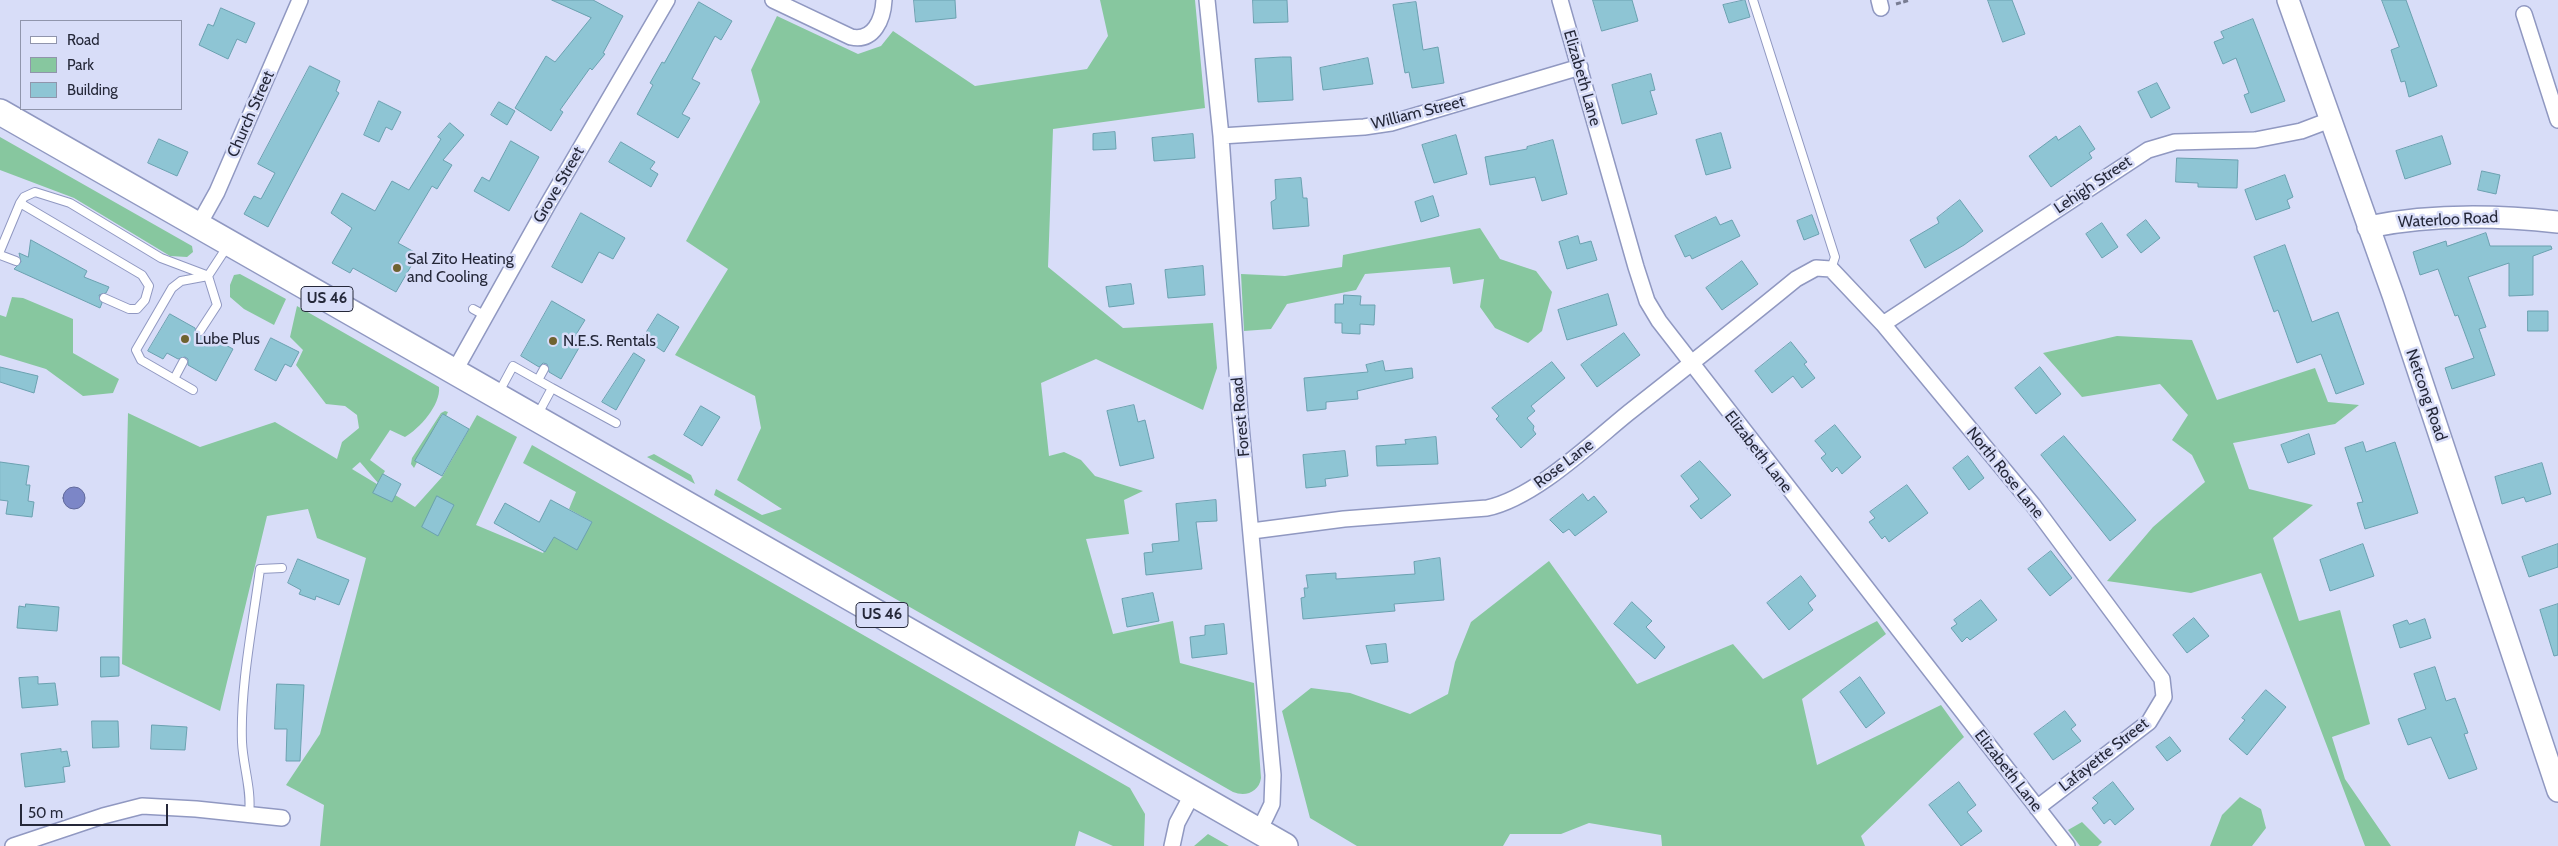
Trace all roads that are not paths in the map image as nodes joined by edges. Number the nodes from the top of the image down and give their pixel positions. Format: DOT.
graph roads {
  1 [pos="300,0"];
  2 [pos="667,0"];
  3 [pos="773,0"];
  4 [pos="884,0"];
  5 [pos="1207,0"];
  6 [pos="1560,0"];
  7 [pos="1753,0"];
  8 [pos="2288,0"];
  9 [pos="2524,14"];
  10 [pos="1580,67"];
  11 [pos="0,112"];
  12 [pos="2330,120"];
  13 [pos="2558,120"];
  14 [pos="1221,136"];
  15 [pos="20,203"];
  16 [pos="2558,222"];
  17 [pos="198,226"];
  18 [pos="2368,227"];
  19 [pos="229,244"];
  20 [pos="0,253"];
  21 [pos="16,261"];
  22 [pos="1826,268"];
  23 [pos="208,276"];
  24 [pos="104,298"];
  25 [pos="1883,324"];
  26 [pos="200,331"];
  27 [pos="183,362"];
  28 [pos="1690,364"];
  29 [pos="544,369"];
  30 [pos="454,372"];
  31 [pos="174,379"];
  32 [pos="538,380"];
  33 [pos="552,388"];
  34 [pos="193,390"];
  35 [pos="496,396"];
  36 [pos="536,418"];
  37 [pos="616,424"];
  38 [pos="1252,530"];
  39 [pos="282,568"];
  40 [pos="2164,697"];
  41 [pos="2558,791"];
  42 [pos="1193,793"];
  43 [pos="2037,808"];
  44 [pos="248,814"];
  45 [pos="282,818"];
  46 [pos="1259,831"];
  47 [pos="12,846"];
  48 [pos="1172,846"];
  49 [pos="1285,846"];
  50 [pos="2067,846"];
  1 -- 17 [label="street, Church Street"];
  2 -- 30 [label="street, Grove Street"];
  3 -- 4 [label="street"];
  5 -- 14 [label="street, Forest Road"];
  6 -- 10 [label="street, Elizabeth Lane"];
  7 -- 22 [label="lane"];
  8 -- 12 [label="street, Netcong Road"];
  9 -- 13 [label="street"];
  10 -- 14 [label="street, William Street"];
  10 -- 28 [label="street, Elizabeth Lane"];
  11 -- 17 [label="main road, US 46"];
  12 -- 18 [label="street, Netcong Road"];
  12 -- 25 [label="street, Lehigh Street"];
  14 -- 38 [label="street, Forest Road"];
  15 -- 20 [label="lane"];
  15 -- 23 [label="lane"];
  15 -- 24 [label="lane"];
  16 -- 18 [label="street, Waterloo Road"];
  17 -- 19 [label="main road, US 46"];
  18 -- 41 [label="street, Netcong Road"];
  19 -- 23 [label="lane"];
  19 -- 30 [label="main road, US 46"];
  20 -- 21 [label="lane"];
  22 -- 25 [label="street, North Rose Lane"];
  22 -- 28 [label="street, Rose Lane"];
  23 -- 26 [label="lane"];
  23 -- 31 [label="lane"];
  25 -- 40 [label="street, North Rose Lane"];
  27 -- 31 [label="lane"];
  28 -- 38 [label="street, Rose Lane"];
  28 -- 43 [label="street, Elizabeth Lane"];
  29 -- 32 [label="lane"];
  30 -- 35 [label="main road, US 46"];
  31 -- 34 [label="lane"];
  32 -- 33 [label="lane"];
  32 -- 35 [label="lane"];
  33 -- 36 [label="lane"];
  33 -- 37 [label="lane"];
  35 -- 36 [label="main road, US 46"];
  36 -- 42 [label="main road, US 46"];
  38 -- 46 [label="street, Forest Road"];
  39 -- 44 [label="lane"];
  40 -- 43 [label="street, Lafayette Street"];
  42 -- 46 [label="main road, US 46"];
  42 -- 48 [label="street"];
  43 -- 50 [label="street, Elizabeth Lane"];
  44 -- 45 [label="street"];
  44 -- 47 [label="street"];
  46 -- 49 [label="main road, US 46"];
}
